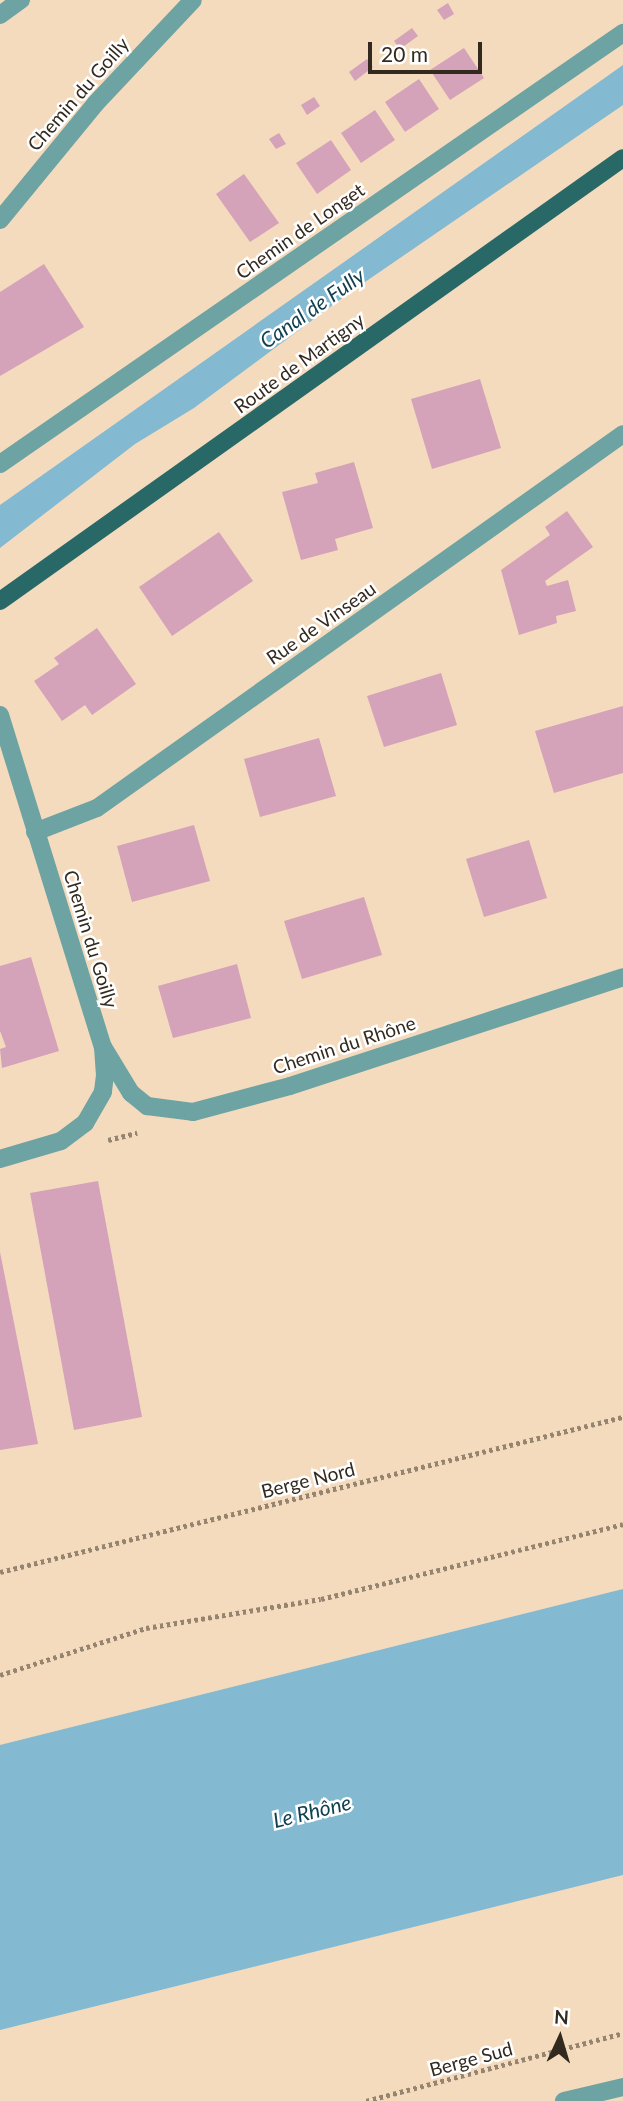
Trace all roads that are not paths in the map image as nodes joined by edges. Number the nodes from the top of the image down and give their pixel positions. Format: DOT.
graph roads {
  1 [pos="21,0"];
  2 [pos="193,0"];
  3 [pos="0,15"];
  4 [pos="623,33"];
  5 [pos="623,158"];
  6 [pos="0,220"];
  7 [pos="623,434"];
  8 [pos="0,464"];
  9 [pos="0,601"];
  10 [pos="0,715"];
  11 [pos="35,832"];
  12 [pos="623,977"];
  13 [pos="103,1047"];
  14 [pos="0,1159"];
  15 [pos="623,2087"];
  16 [pos="564,2101"];
  1 -- 3 [label="street"];
  2 -- 6 [label="street, Chemin du Goilly"];
  4 -- 8 [label="street, Chemin de Longet"];
  5 -- 9 [label="main road, Route de Martigny"];
  7 -- 11 [label="street, Rue de Vinseau"];
  10 -- 11 [label="street, Chemin du Goilly"];
  11 -- 13 [label="street, Chemin du Goilly"];
  12 -- 13 [label="street, Chemin du Rhône"];
  13 -- 14 [label="street, Chemin du Goilly"];
  15 -- 16 [label="street"];
}
